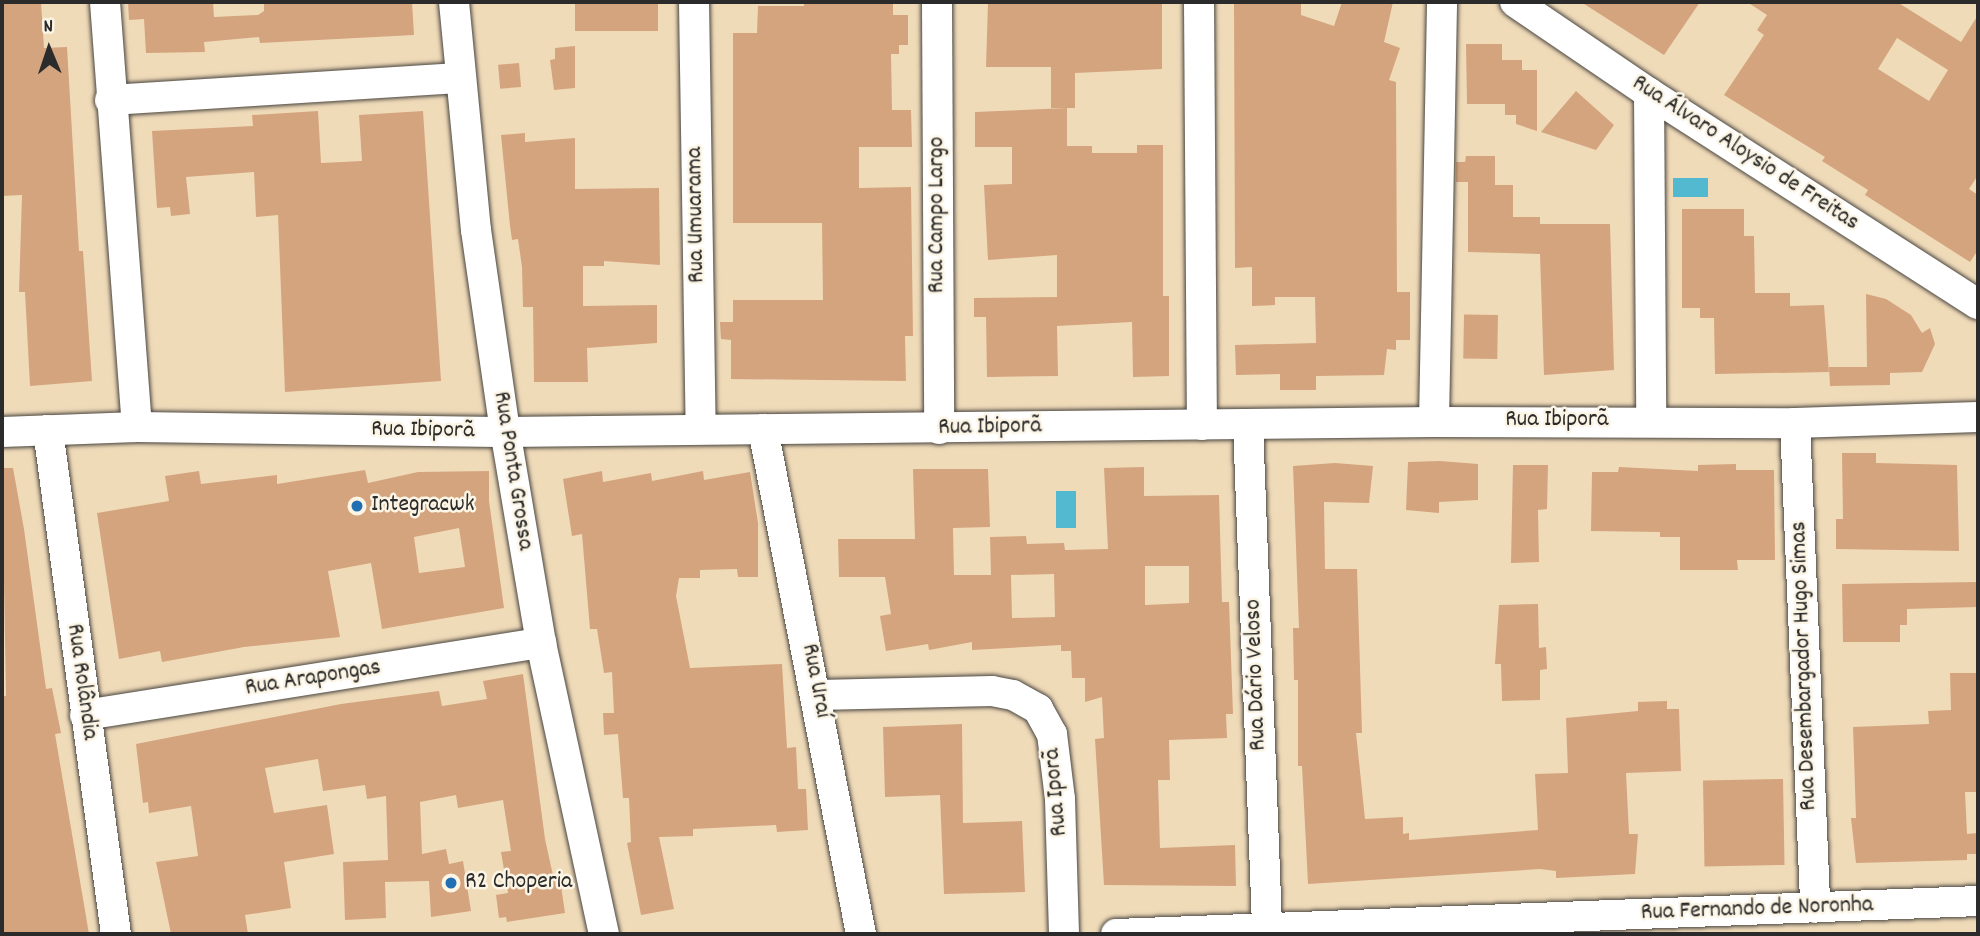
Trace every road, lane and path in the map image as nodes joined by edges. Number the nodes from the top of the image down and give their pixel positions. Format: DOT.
graph roads {
  1 [pos="105,2"];
  2 [pos="454,2"];
  3 [pos="694,2"];
  4 [pos="937,2"];
  5 [pos="1199,2"];
  6 [pos="1442,2"];
  7 [pos="1515,2"];
  8 [pos="459,78"];
  9 [pos="1649,93"];
  10 [pos="110,100"];
  11 [pos="1978,304"];
  12 [pos="1978,417"];
  13 [pos="1651,420"];
  14 [pos="1434,422"];
  15 [pos="1248,424"];
  16 [pos="1796,424"];
  17 [pos="1202,425"];
  18 [pos="137,427"];
  19 [pos="701,429"];
  20 [pos="763,429"];
  21 [pos="939,429"];
  22 [pos="48,430"];
  23 [pos="2,432"];
  24 [pos="505,432"];
  25 [pos="541,643"];
  26 [pos="818,695"];
  27 [pos="85,715"];
  28 [pos="1978,901"];
  29 [pos="1815,908"];
  30 [pos="1267,926"];
  31 [pos="116,934"];
  32 [pos="604,934"];
  33 [pos="861,934"];
  34 [pos="1064,934"];
  35 [pos="1126,934"];
  1 -- 10 [label="street"];
  2 -- 8 [label="street, Rua Ponta Grossa"];
  3 -- 19 [label="street, Rua Umuarama"];
  4 -- 21 [label="street, Rua Campo Largo"];
  5 -- 17 [label="street"];
  6 -- 14 [label="street"];
  7 -- 9 [label="street, Rua Álvaro Aloysio de Freitas"];
  8 -- 10 [label="street"];
  8 -- 24 [label="street, Rua Ponta Grossa"];
  9 -- 11 [label="street, Rua Álvaro Aloysio de Freitas"];
  9 -- 13 [label="street"];
  10 -- 18 [label="street"];
  12 -- 16 [label="street, Rua Ibiporã"];
  13 -- 14 [label="street, Rua Ibiporã"];
  13 -- 16 [label="street, Rua Ibiporã"];
  14 -- 15 [label="street, Rua Ibiporã"];
  15 -- 17 [label="street, Rua Ibiporã"];
  15 -- 30 [label="street, Rua Dário Veloso"];
  16 -- 29 [label="street, Rua Desembargador Hugo Simas"];
  17 -- 21 [label="street, Rua Ibiporã"];
  18 -- 22 [label="street, Rua Ibiporã"];
  18 -- 24 [label="street, Rua Ibiporã"];
  19 -- 20 [label="street, Rua Ibiporã"];
  19 -- 24 [label="street, Rua Ibiporã"];
  20 -- 21 [label="street, Rua Ibiporã"];
  20 -- 26 [label="street, Rua Uraí"];
  22 -- 23 [label="street, Rua Ibiporã"];
  22 -- 27 [label="street, Rua Rolândia"];
  24 -- 25 [label="street, Rua Ponta Grossa"];
  25 -- 27 [label="street, Rua Arapongas"];
  25 -- 32 [label="street, Rua Ponta Grossa"];
  26 -- 33 [label="street, Rua Uraí"];
  26 -- 34 [label="street, Rua Iporã"];
  27 -- 31 [label="street, Rua Rolândia"];
  28 -- 29 [label="street, Rua Fernando de Noronha"];
  29 -- 30 [label="street, Rua Fernando de Noronha"];
  30 -- 35 [label="street, Rua Fernando de Noronha"];
}
